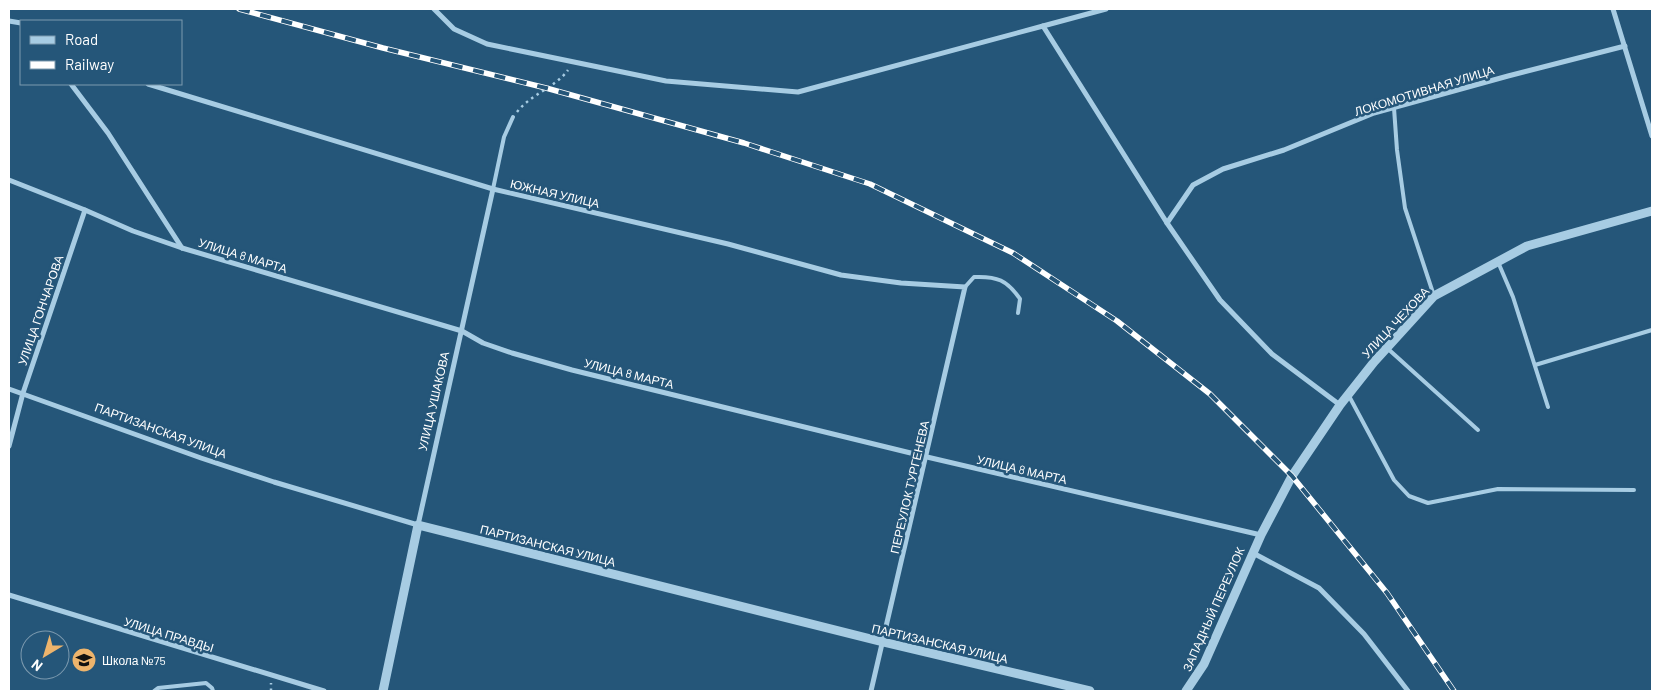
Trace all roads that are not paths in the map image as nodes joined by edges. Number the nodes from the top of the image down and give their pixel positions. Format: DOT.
graph roads {
  1 [pos="434,9"];
  2 [pos="1106,9"];
  3 [pos="1613,9"];
  4 [pos="1043,26"];
  5 [pos="1625,46"];
  6 [pos="71,85"];
  7 [pos="151,85"];
  8 [pos="1394,108"];
  9 [pos="512,117"];
  10 [pos="1652,136"];
  11 [pos="9,180"];
  12 [pos="494,188"];
  13 [pos="85,210"];
  14 [pos="1652,211"];
  15 [pos="1167,223"];
  16 [pos="182,248"];
  17 [pos="1498,262"];
  18 [pos="965,287"];
  19 [pos="1434,296"];
  20 [pos="1018,313"];
  21 [pos="1652,330"];
  22 [pos="462,331"];
  23 [pos="1387,348"];
  24 [pos="1535,366"];
  25 [pos="9,389"];
  26 [pos="23,393"];
  27 [pos="1348,394"];
  28 [pos="1340,405"];
  29 [pos="1548,407"];
  30 [pos="1478,430"];
  31 [pos="9,446"];
  32 [pos="926,457"];
  33 [pos="1634,490"];
  34 [pos="418,525"];
  35 [pos="1260,535"];
  36 [pos="1253,553"];
  37 [pos="9,595"];
  38 [pos="883,642"];
  39 [pos="154,691"];
  40 [pos="213,691"];
  41 [pos="324,691"];
  42 [pos="383,691"];
  43 [pos="871,691"];
  44 [pos="1090,691"];
  45 [pos="1186,691"];
  46 [pos="1408,691"];
  1 -- 4 [label="street"];
  2 -- 4 [label="street"];
  3 -- 5 [label="street"];
  4 -- 15 [label="street"];
  5 -- 8 [label="street, ЛОКОМОТИВНАЯ УЛИЦА"];
  5 -- 10 [label="street"];
  6 -- 16 [label="street"];
  7 -- 12 [label="street, ЮЖНАЯ УЛИЦА"];
  8 -- 15 [label="street, ЛОКОМОТИВНАЯ УЛИЦА"];
  8 -- 19 [label="lane"];
  9 -- 12 [label="lane, УЛИЦА УШАКОВА"];
  11 -- 13 [label="street, УЛИЦА 8 МАРТА"];
  12 -- 18 [label="street, ЮЖНАЯ УЛИЦА"];
  12 -- 22 [label="street, УЛИЦА УШАКОВА"];
  13 -- 16 [label="street, УЛИЦА 8 МАРТА"];
  13 -- 26 [label="street, УЛИЦА ГОНЧАРОВА"];
  14 -- 17 [label="street, УЛИЦА ЧЕХОВА"];
  15 -- 28 [label="street"];
  16 -- 22 [label="street, УЛИЦА 8 МАРТА"];
  17 -- 19 [label="street, УЛИЦА ЧЕХОВА"];
  17 -- 24 [label="lane"];
  18 -- 20 [label="lane"];
  18 -- 32 [label="street, ПЕРЕУЛОК ТУРГЕНЕВА"];
  19 -- 23 [label="street, УЛИЦА ЧЕХОВА"];
  21 -- 24 [label="lane"];
  22 -- 32 [label="street, УЛИЦА 8 МАРТА"];
  22 -- 34 [label="street, УЛИЦА УШАКОВА"];
  23 -- 27 [label="street, УЛИЦА ЧЕХОВА"];
  23 -- 30 [label="lane"];
  24 -- 29 [label="lane"];
  25 -- 26 [label="street, ПАРТИЗАНСКАЯ УЛИЦА"];
  26 -- 31 [label="street, УЛИЦА ГОНЧАРОВА"];
  26 -- 34 [label="street, ПАРТИЗАНСКАЯ УЛИЦА"];
  27 -- 28 [label="street, УЛИЦА ЧЕХОВА"];
  27 -- 33 [label="lane"];
  28 -- 35 [label="street, УЛИЦА ЧЕХОВА"];
  32 -- 35 [label="street, УЛИЦА 8 МАРТА"];
  32 -- 38 [label="street, ПЕРЕУЛОК ТУРГЕНЕВА"];
  34 -- 38 [label="street, ПАРТИЗАНСКАЯ УЛИЦА"];
  34 -- 42 [label="street, УЛИЦА УШАКОВА"];
  35 -- 36 [label="street, ЗАПАДНЫЙ ПЕРЕУЛОК"];
  36 -- 45 [label="street, ЗАПАДНЫЙ ПЕРЕУЛОК"];
  36 -- 46 [label="street"];
  37 -- 41 [label="street, УЛИЦА ПРАВДЫ"];
  38 -- 43 [label="street, ПЕРЕУЛОК ТУРГЕНЕВА"];
  38 -- 44 [label="street, ПАРТИЗАНСКАЯ УЛИЦА"];
  39 -- 40 [label="lane"];
}
